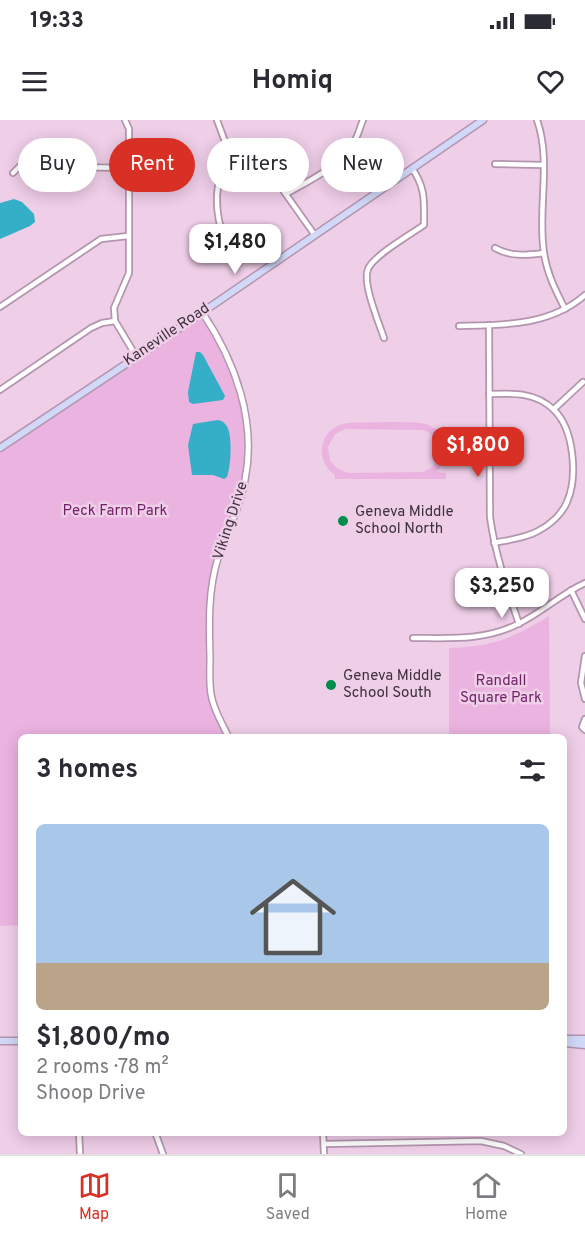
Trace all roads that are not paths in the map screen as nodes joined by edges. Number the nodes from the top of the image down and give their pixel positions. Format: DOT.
graph roads {
  1 [pos="125,120"];
  2 [pos="217,120"];
  3 [pos="363,120"];
  4 [pos="483,120"];
  5 [pos="537,120"];
  6 [pos="129,138"];
  7 [pos="224,138"];
  8 [pos="495,164"];
  9 [pos="543,165"];
  10 [pos="109,168"];
  11 [pos="412,168"];
  12 [pos="13,173"];
  13 [pos="128,192"];
  14 [pos="218,192"];
  15 [pos="286,194"];
  16 [pos="314,234"];
  17 [pos="128,236"];
  18 [pos="223,236"];
  19 [pos="495,248"];
  20 [pos="544,253"];
  21 [pos="585,294"];
  22 [pos="0,307"];
  23 [pos="565,309"];
  24 [pos="202,312"];
  25 [pos="115,321"];
  26 [pos="489,325"];
  27 [pos="459,326"];
  28 [pos="384,338"];
  29 [pos="136,356"];
  30 [pos="583,382"];
  31 [pos="0,390"];
  32 [pos="489,394"];
  33 [pos="554,409"];
  34 [pos="0,448"];
  35 [pos="503,461"];
  36 [pos="489,462"];
  37 [pos="494,543"];
  38 [pos="585,583"];
  39 [pos="571,590"];
  40 [pos="585,619"];
  41 [pos="519,624"];
  42 [pos="413,638"];
  43 [pos="585,656"];
  44 [pos="585,699"];
  45 [pos="585,719"];
  46 [pos="585,730"];
  47 [pos="227,734"];
  48 [pos="585,1039"];
  49 [pos="0,1041"];
  50 [pos="18,1041"];
  51 [pos="567,1041"];
  52 [pos="567,1042"];
  53 [pos="585,1045"];
  54 [pos="79,1136"];
  55 [pos="156,1136"];
  56 [pos="323,1136"];
  57 [pos="324,1144"];
  58 [pos="80,1154"];
  59 [pos="163,1154"];
  60 [pos="324,1154"];
  61 [pos="521,1154"];
  1 -- 6 [label="street"];
  2 -- 7 [label="street"];
  3 -- 15 [label="street"];
  4 -- 11 [label="main road, Kaneville Road"];
  5 -- 9 [label="street"];
  8 -- 9 [label="street"];
  9 -- 20 [label="street"];
  10 -- 12 [label="street"];
  11 -- 16 [label="main road, Kaneville Road"];
  11 -- 28 [label="street"];
  13 -- 17 [label="street"];
  14 -- 18 [label="street"];
  15 -- 16 [label="street"];
  16 -- 24 [label="main road, Kaneville Road"];
  17 -- 22 [label="street"];
  17 -- 25 [label="street"];
  19 -- 20 [label="street"];
  20 -- 23 [label="street"];
  21 -- 23 [label="street"];
  23 -- 26 [label="street"];
  24 -- 29 [label="main road, Kaneville Road"];
  24 -- 47 [label="street, Viking Drive"];
  25 -- 29 [label="street"];
  25 -- 31 [label="street"];
  26 -- 27 [label="street"];
  26 -- 32 [label="street"];
  29 -- 34 [label="main road, Kaneville Road"];
  30 -- 33 [label="street"];
  32 -- 33 [label="street"];
  32 -- 36 [label="street"];
  33 -- 37 [label="street"];
  35 -- 36 [label="street"];
  36 -- 37 [label="street"];
  37 -- 41 [label="street"];
  38 -- 39 [label="street"];
  39 -- 40 [label="street"];
  39 -- 41 [label="street"];
  41 -- 42 [label="street"];
  43 -- 44 [label="street"];
  45 -- 46 [label="street"];
  48 -- 51 [label="main road"];
  49 -- 50 [label="main road"];
  52 -- 53 [label="main road"];
  54 -- 58 [label="street"];
  55 -- 59 [label="street"];
  56 -- 57 [label="street"];
  57 -- 60 [label="street"];
  57 -- 61 [label="street"];
}
